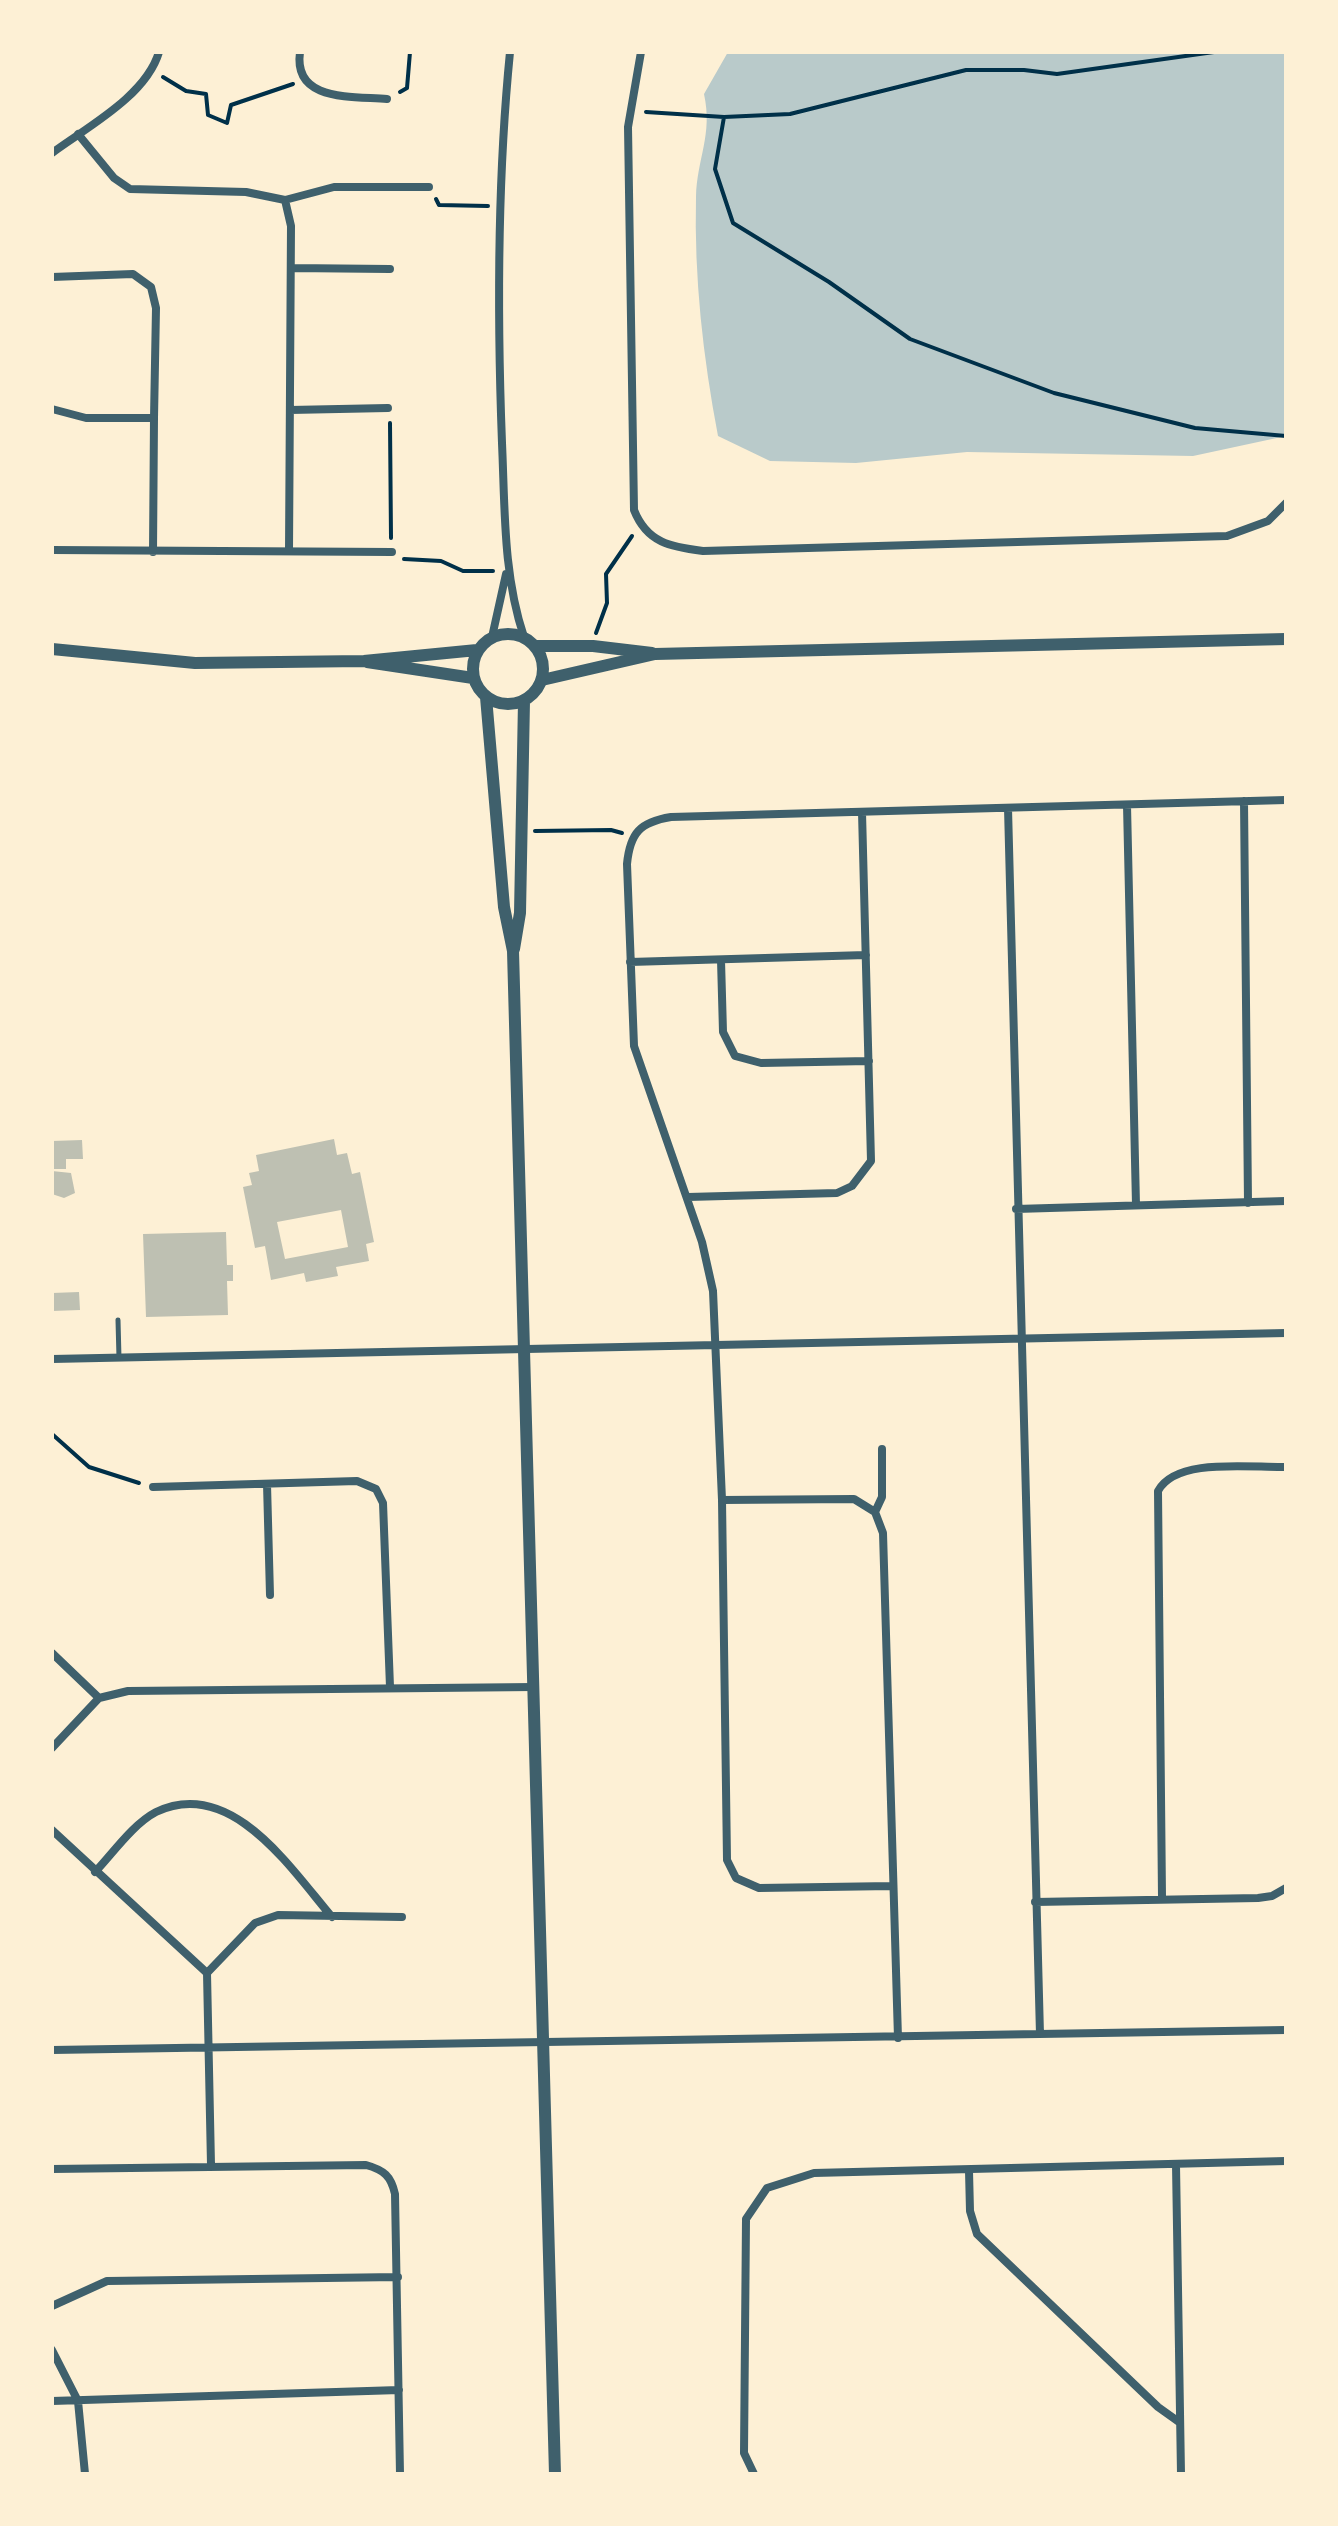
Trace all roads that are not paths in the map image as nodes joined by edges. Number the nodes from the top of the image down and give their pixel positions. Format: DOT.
graph roads {
  1 [pos="159,52"];
  2 [pos="300,52"];
  3 [pos="510,52"];
  4 [pos="641,52"];
  5 [pos="387,99"];
  6 [pos="78,134"];
  7 [pos="52,153"];
  8 [pos="429,187"];
  9 [pos="285,200"];
  10 [pos="291,268"];
  11 [pos="390,269"];
  12 [pos="52,277"];
  13 [pos="388,408"];
  14 [pos="52,409"];
  15 [pos="290,410"];
  16 [pos="154,418"];
  17 [pos="1286,503"];
  18 [pos="52,550"];
  19 [pos="289,551"];
  20 [pos="153,552"];
  21 [pos="392,552"];
  22 [pos="507,569"];
  23 [pos="492,637"];
  24 [pos="524,637"];
  25 [pos="1286,639"];
  26 [pos="535,646"];
  27 [pos="52,649"];
  28 [pos="477,650"];
  29 [pos="655,654"];
  30 [pos="364,661"];
  31 [pos="473,678"];
  32 [pos="542,680"];
  33 [pos="486,697"];
  34 [pos="524,701"];
  35 [pos="1286,800"];
  36 [pos="1244,801"];
  37 [pos="1127,805"];
  38 [pos="1008,808"];
  39 [pos="862,812"];
  40 [pos="513,951"];
  41 [pos="866,955"];
  42 [pos="721,960"];
  43 [pos="630,962"];
  44 [pos="869,1061"];
  45 [pos="688,1197"];
  46 [pos="1286,1201"];
  47 [pos="1248,1203"];
  48 [pos="1136,1205"];
  49 [pos="1016,1209"];
  50 [pos="118,1320"];
  51 [pos="1286,1333"];
  52 [pos="1020,1341"];
  53 [pos="715,1347"];
  54 [pos="524,1351"];
  55 [pos="119,1358"];
  56 [pos="52,1359"];
  57 [pos="882,1449"];
  58 [pos="1286,1467"];
  59 [pos="267,1484"];
  60 [pos="153,1487"];
  61 [pos="722,1500"];
  62 [pos="875,1512"];
  63 [pos="270,1595"];
  64 [pos="52,1653"];
  65 [pos="390,1687"];
  66 [pos="534,1687"];
  67 [pos="99,1698"];
  68 [pos="52,1748"];
  69 [pos="52,1830"];
  70 [pos="95,1872"];
  71 [pos="892,1886"];
  72 [pos="1286,1888"];
  73 [pos="1162,1897"];
  74 [pos="1035,1902"];
  75 [pos="332,1917"];
  76 [pos="402,1917"];
  77 [pos="207,1973"];
  78 [pos="1286,2030"];
  79 [pos="1040,2034"];
  80 [pos="898,2038"];
  81 [pos="546,2044"];
  82 [pos="211,2049"];
  83 [pos="52,2050"];
  84 [pos="1286,2161"];
  85 [pos="211,2165"];
  86 [pos="1176,2165"];
  87 [pos="52,2169"];
  88 [pos="969,2171"];
  89 [pos="398,2277"];
  90 [pos="52,2306"];
  91 [pos="52,2350"];
  92 [pos="399,2390"];
  93 [pos="52,2401"];
  94 [pos="78,2401"];
  95 [pos="1179,2422"];
  96 [pos="85,2474"];
  97 [pos="400,2474"];
  98 [pos="555,2474"];
  99 [pos="754,2474"];
  100 [pos="1181,2474"];
  1 -- 6 [label="street"];
  2 -- 5 [label="street"];
  3 -- 22 [label="street"];
  4 -- 17 [label="street"];
  6 -- 7 [label="street"];
  6 -- 9 [label="street"];
  8 -- 9 [label="street"];
  9 -- 10 [label="street"];
  10 -- 11 [label="street"];
  10 -- 15 [label="street"];
  12 -- 16 [label="street"];
  13 -- 15 [label="street"];
  14 -- 16 [label="street"];
  15 -- 19 [label="street"];
  16 -- 20 [label="street"];
  18 -- 20 [label="street"];
  19 -- 20 [label="street"];
  19 -- 21 [label="street"];
  22 -- 23 [label="street"];
  22 -- 24 [label="street"];
  23 -- 24 [label="street"];
  23 -- 28 [label="street"];
  24 -- 26 [label="street"];
  25 -- 29 [label="street"];
  26 -- 29 [label="street"];
  26 -- 32 [label="street"];
  27 -- 30 [label="street"];
  28 -- 30 [label="street"];
  28 -- 31 [label="street"];
  29 -- 32 [label="street"];
  30 -- 31 [label="street"];
  31 -- 33 [label="street"];
  32 -- 34 [label="street"];
  33 -- 34 [label="street"];
  33 -- 40 [label="street"];
  34 -- 40 [label="street"];
  35 -- 36 [label="street"];
  36 -- 37 [label="street"];
  36 -- 47 [label="street"];
  37 -- 38 [label="street"];
  37 -- 48 [label="street"];
  38 -- 39 [label="street"];
  38 -- 49 [label="street"];
  39 -- 41 [label="street"];
  39 -- 43 [label="street"];
  40 -- 54 [label="street"];
  41 -- 42 [label="street"];
  41 -- 44 [label="street"];
  42 -- 43 [label="street"];
  42 -- 44 [label="street"];
  43 -- 45 [label="street"];
  44 -- 45 [label="street"];
  45 -- 53 [label="street"];
  46 -- 47 [label="street"];
  47 -- 48 [label="street"];
  48 -- 49 [label="street"];
  49 -- 52 [label="street"];
  50 -- 55 [label="lane"];
  51 -- 52 [label="street"];
  52 -- 53 [label="street"];
  52 -- 74 [label="street"];
  53 -- 54 [label="street"];
  53 -- 61 [label="street"];
  54 -- 55 [label="street"];
  54 -- 66 [label="street"];
  55 -- 56 [label="street"];
  57 -- 62 [label="street"];
  58 -- 73 [label="street"];
  59 -- 60 [label="street"];
  59 -- 63 [label="street"];
  59 -- 65 [label="street"];
  61 -- 62 [label="street"];
  61 -- 71 [label="street"];
  62 -- 71 [label="street"];
  64 -- 67 [label="street"];
  65 -- 66 [label="street"];
  65 -- 67 [label="street"];
  66 -- 81 [label="street"];
  67 -- 68 [label="street"];
  69 -- 70 [label="street"];
  70 -- 75 [label="street"];
  70 -- 77 [label="street"];
  71 -- 80 [label="street"];
  72 -- 73 [label="street"];
  73 -- 74 [label="street"];
  74 -- 79 [label="street"];
  75 -- 76 [label="street"];
  75 -- 77 [label="street"];
  77 -- 82 [label="street"];
  78 -- 79 [label="street"];
  79 -- 80 [label="street"];
  80 -- 81 [label="street"];
  81 -- 82 [label="street"];
  81 -- 98 [label="street"];
  82 -- 83 [label="street"];
  82 -- 85 [label="street"];
  84 -- 86 [label="street"];
  85 -- 87 [label="street"];
  85 -- 89 [label="street"];
  86 -- 88 [label="street"];
  86 -- 95 [label="street"];
  88 -- 95 [label="street"];
  88 -- 99 [label="street"];
  89 -- 90 [label="street"];
  89 -- 92 [label="street"];
  91 -- 94 [label="street"];
  92 -- 94 [label="street"];
  92 -- 97 [label="street"];
  93 -- 94 [label="street"];
  94 -- 96 [label="street"];
  95 -- 100 [label="street"];
}
